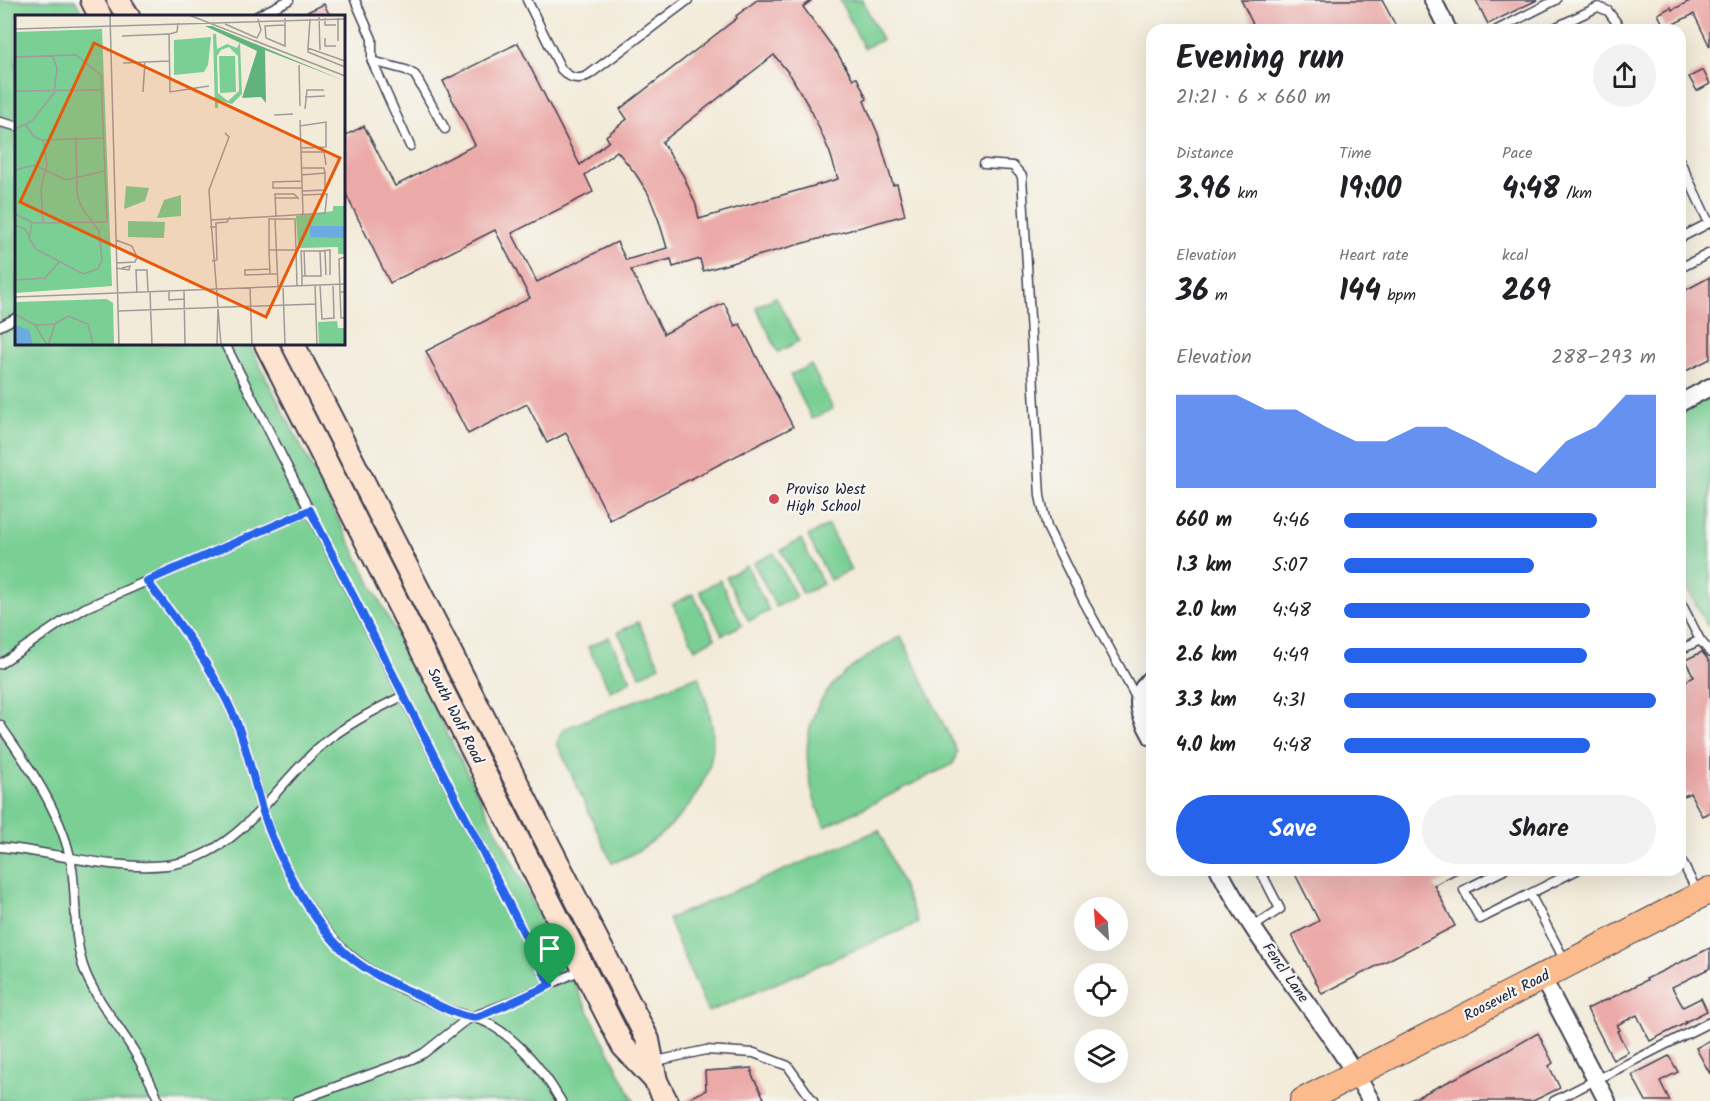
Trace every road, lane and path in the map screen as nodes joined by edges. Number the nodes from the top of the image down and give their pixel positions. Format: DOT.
graph roads {
  1 [pos="92,0"];
  2 [pos="118,0"];
  3 [pos="290,0"];
  4 [pos="355,0"];
  5 [pos="527,0"];
  6 [pos="688,0"];
  7 [pos="1433,0"];
  8 [pos="1556,0"];
  9 [pos="100,15"];
  10 [pos="127,15"];
  11 [pos="259,15"];
  12 [pos="1444,24"];
  13 [pos="1509,24"];
  14 [pos="1563,24"];
  15 [pos="1618,24"];
  16 [pos="372,61"];
  17 [pos="0,122"];
  18 [pos="15,126"];
  19 [pos="445,129"];
  20 [pos="410,146"];
  21 [pos="984,164"];
  22 [pos="1686,174"];
  23 [pos="1686,235"];
  24 [pos="1710,253"];
  25 [pos="1686,265"];
  26 [pos="15,318"];
  27 [pos="0,326"];
  28 [pos="226,345"];
  29 [pos="267,345"];
  30 [pos="294,345"];
  31 [pos="1710,387"];
  32 [pos="1686,400"];
  33 [pos="310,510"];
  34 [pos="147,581"];
  35 [pos="1686,613"];
  36 [pos="1700,640"];
  37 [pos="1686,647"];
  38 [pos="1710,652"];
  39 [pos="0,664"];
  40 [pos="1146,682"];
  41 [pos="403,696"];
  42 [pos="1138,702"];
  43 [pos="0,725"];
  44 [pos="1146,726"];
  45 [pos="262,809"];
  46 [pos="0,847"];
  47 [pos="70,857"];
  48 [pos="1686,866"];
  49 [pos="1222,876"];
  50 [pos="1263,876"];
  51 [pos="1492,876"];
  52 [pos="1565,876"];
  53 [pos="1705,893"];
  54 [pos="1530,894"];
  55 [pos="1253,927"];
  56 [pos="1567,964"];
  57 [pos="584,969"];
  58 [pos="1542,977"];
  59 [pos="550,985"];
  60 [pos="472,1017"];
  61 [pos="1710,1022"];
  62 [pos="654,1071"];
  63 [pos="1356,1073"];
  64 [pos="1596,1080"];
  65 [pos="159,1101"];
  66 [pos="297,1101"];
  67 [pos="561,1101"];
  68 [pos="666,1101"];
  69 [pos="813,1101"];
  70 [pos="1303,1101"];
  71 [pos="1371,1101"];
  72 [pos="1554,1101"];
  73 [pos="1606,1101"];
  1 -- 9 [label="main road"];
  2 -- 10 [label="main road"];
  3 -- 11 [label="lane"];
  4 -- 16 [label="lane"];
  5 -- 6 [label="lane"];
  7 -- 12 [label="street"];
  8 -- 13 [label="lane"];
  14 -- 15 [label="lane"];
  16 -- 19 [label="lane"];
  16 -- 20 [label="lane"];
  17 -- 18 [label="lane"];
  21 -- 42 [label="lane"];
  22 -- 23 [label="lane"];
  24 -- 25 [label="lane"];
  26 -- 27 [label="lane"];
  28 -- 33 [label="lane"];
  29 -- 57 [label="main road, South Wolf Road"];
  30 -- 62 [label="main road, South Wolf Road"];
  31 -- 32 [label="street"];
  33 -- 34 [label="lane"];
  33 -- 41 [label="lane"];
  34 -- 39 [label="lane"];
  34 -- 45 [label="lane"];
  35 -- 36 [label="lane"];
  36 -- 37 [label="lane"];
  36 -- 38 [label="lane"];
  40 -- 42 [label="street"];
  41 -- 45 [label="lane"];
  41 -- 59 [label="lane"];
  42 -- 44 [label="street"];
  43 -- 47 [label="lane"];
  45 -- 47 [label="lane"];
  45 -- 60 [label="lane"];
  46 -- 47 [label="lane"];
  47 -- 65 [label="lane"];
  48 -- 53 [label="lane"];
  49 -- 55 [label="street, Fencl Lane"];
  50 -- 55 [label="lane"];
  51 -- 54 [label="lane"];
  52 -- 54 [label="lane"];
  53 -- 56 [label="main road, Roosevelt Road"];
  54 -- 56 [label="lane"];
  55 -- 63 [label="street, Fencl Lane"];
  56 -- 58 [label="main road, Roosevelt Road"];
  57 -- 59 [label="lane"];
  57 -- 62 [label="main road, South Wolf Road"];
  58 -- 63 [label="main road, Roosevelt Road"];
  58 -- 64 [label="street"];
  59 -- 60 [label="lane"];
  60 -- 66 [label="lane"];
  60 -- 67 [label="lane"];
  61 -- 64 [label="lane"];
  62 -- 68 [label="main road, South Wolf Road"];
  62 -- 69 [label="lane"];
  63 -- 70 [label="main road, Roosevelt Road"];
  63 -- 71 [label="street, Fencl Lane"];
  64 -- 72 [label="lane"];
  64 -- 73 [label="street"];
}
